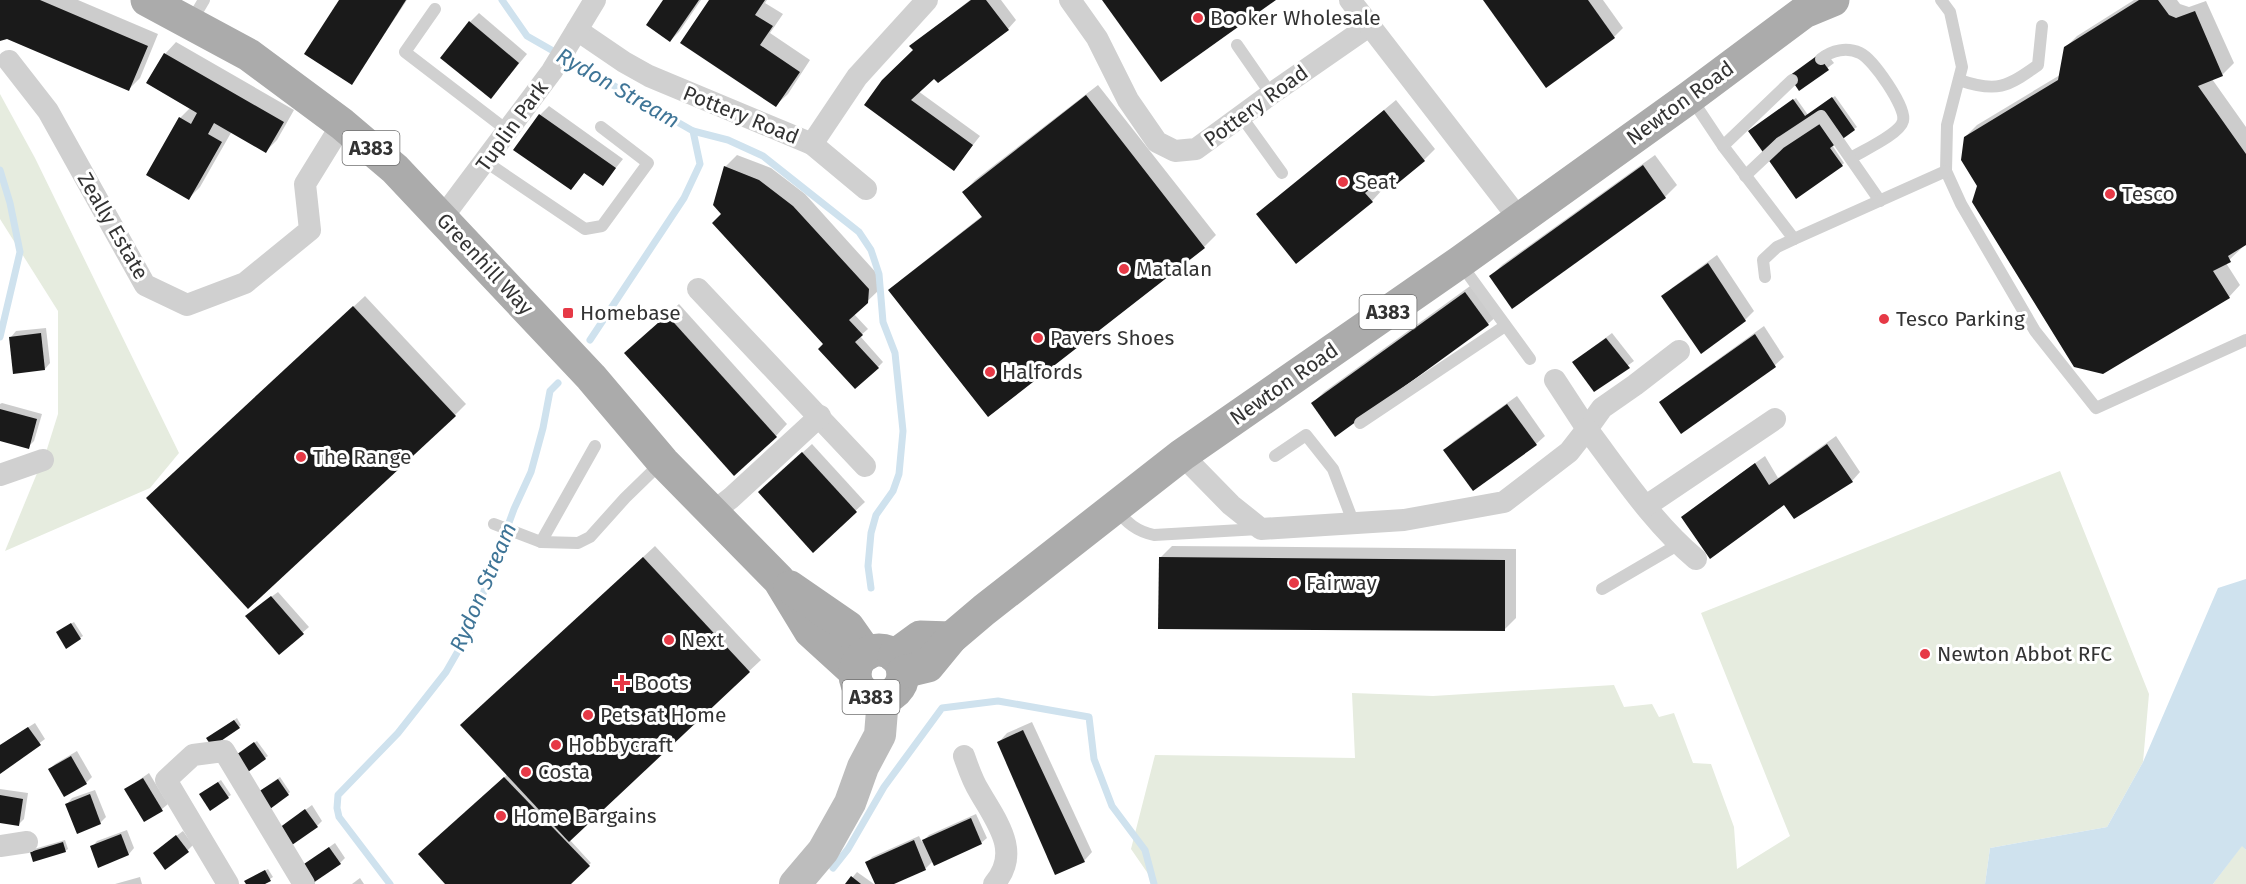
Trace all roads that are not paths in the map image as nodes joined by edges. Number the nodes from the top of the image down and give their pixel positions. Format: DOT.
graph roads {
  1 [pos="147,0"];
  2 [pos="595,0"];
  3 [pos="927,0"];
  4 [pos="1070,0"];
  5 [pos="1350,0"];
  6 [pos="1833,0"];
  7 [pos="1941,0"];
  8 [pos="435,9"];
  9 [pos="197,11"];
  10 [pos="2042,26"];
  11 [pos="1369,27"];
  12 [pos="577,30"];
  13 [pos="1237,45"];
  14 [pos="1821,59"];
  15 [pos="9,61"];
  16 [pos="1792,80"];
  17 [pos="1959,80"];
  18 [pos="1271,94"];
  19 [pos="1690,97"];
  20 [pos="1241,116"];
  21 [pos="342,124"];
  22 [pos="601,127"];
  23 [pos="508,131"];
  24 [pos="812,144"];
  25 [pos="1723,146"];
  26 [pos="1851,158"];
  27 [pos="486,162"];
  28 [pos="1946,171"];
  29 [pos="1282,173"];
  30 [pos="1745,176"];
  31 [pos="866,189"];
  32 [pos="1880,201"];
  33 [pos="442,218"];
  34 [pos="1520,219"];
  35 [pos="1794,239"];
  36 [pos="1460,262"];
  37 [pos="1765,277"];
  38 [pos="698,289"];
  39 [pos="1505,326"];
  40 [pos="2246,340"];
  41 [pos="1679,351"];
  42 [pos="1530,359"];
  43 [pos="1555,380"];
  44 [pos="820,416"];
  45 [pos="1775,419"];
  46 [pos="1360,423"];
  47 [pos="1587,429"];
  48 [pos="595,446"];
  49 [pos="1182,455"];
  50 [pos="1275,456"];
  51 [pos="43,460"];
  52 [pos="663,462"];
  53 [pos="865,466"];
  54 [pos="0,475"];
  55 [pos="1646,506"];
  56 [pos="1115,508"];
  57 [pos="714,511"];
  58 [pos="494,524"];
  59 [pos="1354,524"];
  60 [pos="1261,529"];
  61 [pos="541,542"];
  62 [pos="1678,544"];
  63 [pos="1696,559"];
  64 [pos="1602,589"];
  65 [pos="877,674"];
  66 [pos="964,756"];
  67 [pos="27,842"];
  68 [pos="0,846"];
  69 [pos="228,884"];
  70 [pos="304,884"];
  71 [pos="795,884"];
  72 [pos="994,884"];
  1 -- 9 [label="main road, Greenhill Way / A383"];
  2 -- 12 [label="street, Tuplin Park"];
  3 -- 24 [label="street, Pottery Road"];
  4 -- 20 [label="street, Pottery Road"];
  5 -- 11 [label="street"];
  6 -- 19 [label="main road, Newton Road / A383"];
  7 -- 17 [label="lane"];
  8 -- 23 [label="lane"];
  9 -- 21 [label="main road, Greenhill Way / A383"];
  10 -- 17 [label="lane"];
  11 -- 18 [label="street, Pottery Road"];
  11 -- 34 [label="street"];
  12 -- 23 [label="street, Tuplin Park"];
  12 -- 24 [label="street, Pottery Road"];
  13 -- 18 [label="lane"];
  14 -- 26 [label="lane"];
  15 -- 21 [label="street, Zeally Estate"];
  16 -- 25 [label="lane"];
  17 -- 28 [label="lane"];
  18 -- 20 [label="street, Pottery Road"];
  19 -- 25 [label="lane"];
  19 -- 34 [label="main road, Newton Road / A383"];
  20 -- 29 [label="lane"];
  21 -- 33 [label="main road, Greenhill Way / A383"];
  22 -- 27 [label="lane"];
  23 -- 27 [label="street, Tuplin Park"];
  24 -- 31 [label="street, Pottery Road"];
  25 -- 30 [label="lane"];
  26 -- 30 [label="lane"];
  26 -- 32 [label="lane"];
  27 -- 33 [label="street, Tuplin Park"];
  28 -- 32 [label="lane"];
  28 -- 40 [label="lane"];
  30 -- 35 [label="lane"];
  32 -- 35 [label="lane"];
  33 -- 52 [label="main road, Greenhill Way / A383"];
  34 -- 36 [label="main road, Newton Road / A383"];
  35 -- 37 [label="lane"];
  36 -- 39 [label="lane"];
  36 -- 49 [label="main road, Newton Road / A383"];
  38 -- 44 [label="street"];
  39 -- 42 [label="lane"];
  39 -- 46 [label="lane"];
  41 -- 47 [label="street"];
  43 -- 47 [label="street"];
  44 -- 53 [label="street"];
  44 -- 57 [label="street"];
  45 -- 55 [label="street"];
  47 -- 55 [label="street"];
  47 -- 59 [label="street"];
  48 -- 61 [label="lane"];
  49 -- 56 [label="main road, Newton Road / A383"];
  49 -- 60 [label="street"];
  50 -- 59 [label="lane"];
  51 -- 54 [label="street"];
  52 -- 57 [label="main road, Greenhill Way / A383"];
  52 -- 61 [label="lane"];
  55 -- 62 [label="street"];
  56 -- 60 [label="lane"];
  56 -- 65 [label="main road, Newton Road / A383"];
  57 -- 65 [label="main road, Greenhill Way / A383"];
  58 -- 61 [label="lane"];
  59 -- 60 [label="street"];
  62 -- 63 [label="street"];
  62 -- 64 [label="lane"];
  65 -- 71 [label="main road"];
  66 -- 72 [label="street"];
  67 -- 68 [label="street"];
  69 -- 70 [label="street"];
}
